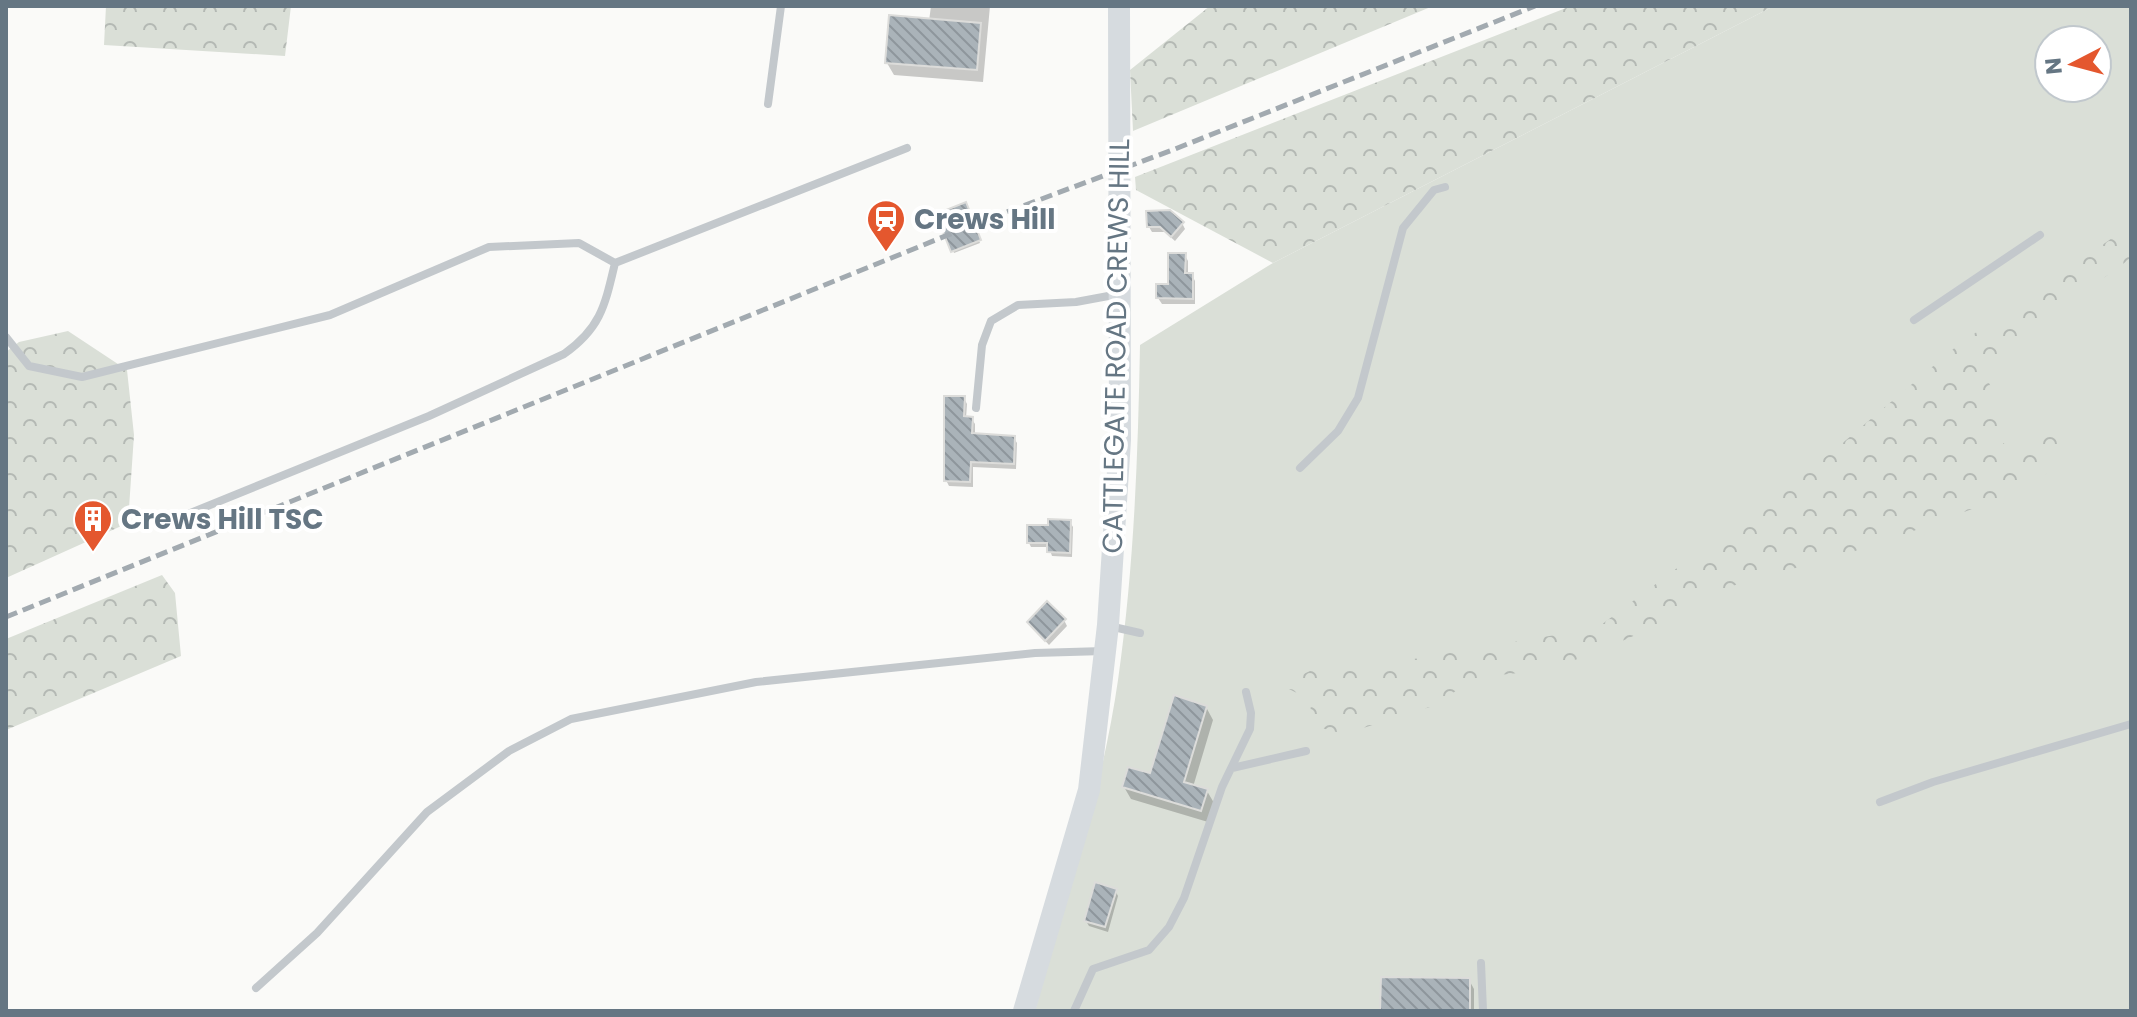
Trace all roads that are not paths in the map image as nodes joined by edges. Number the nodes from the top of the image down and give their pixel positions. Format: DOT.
graph roads {
  1 [pos="781,6"];
  2 [pos="1119,6"];
  3 [pos="768,104"];
  4 [pos="907,148"];
  5 [pos="1445,187"];
  6 [pos="2040,235"];
  7 [pos="615,263"];
  8 [pos="1120,294"];
  9 [pos="1914,320"];
  10 [pos="6,337"];
  11 [pos="976,408"];
  12 [pos="1300,468"];
  13 [pos="183,516"];
  14 [pos="1108,625"];
  15 [pos="1140,633"];
  16 [pos="1105,651"];
  17 [pos="1246,692"];
  18 [pos="2131,724"];
  19 [pos="1306,751"];
  20 [pos="1232,768"];
  21 [pos="1880,802"];
  22 [pos="1481,963"];
  23 [pos="256,988"];
  24 [pos="1024,1011"];
  25 [pos="1074,1011"];
  26 [pos="1483,1011"];
  1 -- 3 [label="lane"];
  2 -- 8 [label="street, CATTLEGATE ROAD CREWS HILL"];
  4 -- 7 [label="lane"];
  5 -- 12 [label="lane"];
  6 -- 9 [label="lane"];
  7 -- 10 [label="lane"];
  7 -- 13 [label="lane"];
  8 -- 11 [label="lane"];
  8 -- 14 [label="street, CATTLEGATE ROAD CREWS HILL"];
  14 -- 15 [label="lane"];
  14 -- 16 [label="street, CATTLEGATE ROAD CREWS HILL"];
  16 -- 23 [label="lane"];
  16 -- 24 [label="street, CATTLEGATE ROAD CREWS HILL"];
  17 -- 20 [label="lane"];
  18 -- 21 [label="lane"];
  19 -- 20 [label="lane"];
  20 -- 25 [label="lane"];
  22 -- 26 [label="lane"];
}
